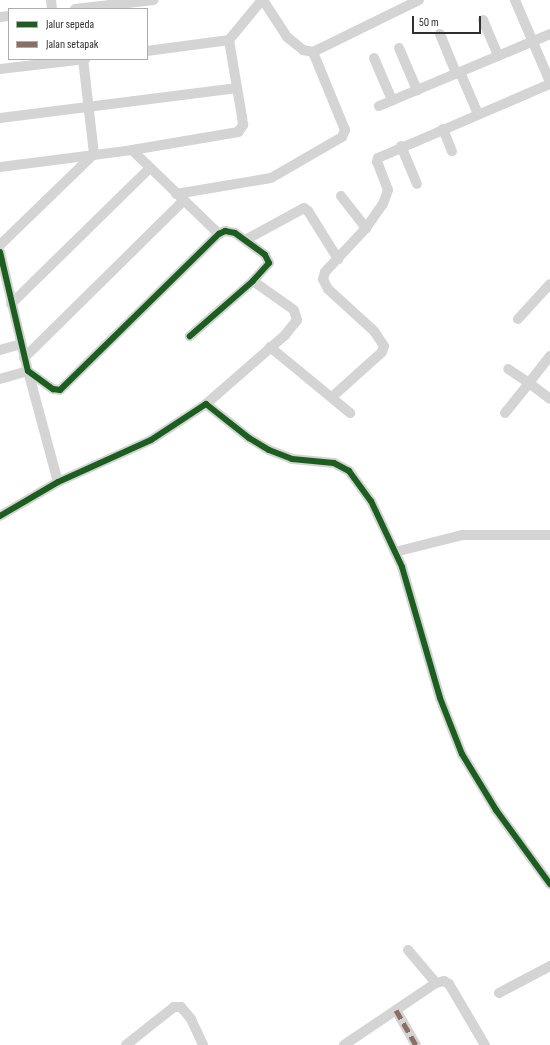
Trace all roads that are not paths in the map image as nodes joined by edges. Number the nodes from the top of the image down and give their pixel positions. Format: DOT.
graph roads {
  1 [pos="153,0"];
  2 [pos="262,0"];
  3 [pos="417,0"];
  4 [pos="515,0"];
  5 [pos="118,2"];
  6 [pos="83,8"];
  7 [pos="483,20"];
  8 [pos="440,34"];
  9 [pos="550,34"];
  10 [pos="229,40"];
  11 [pos="533,41"];
  12 [pos="399,48"];
  13 [pos="148,51"];
  14 [pos="313,52"];
  15 [pos="498,56"];
  16 [pos="374,58"];
  17 [pos="76,60"];
  18 [pos="84,60"];
  19 [pos="0,69"];
  20 [pos="458,73"];
  21 [pos="550,83"];
  22 [pos="237,88"];
  23 [pos="417,90"];
  24 [pos="392,100"];
  25 [pos="88,106"];
  26 [pos="379,106"];
  27 [pos="478,114"];
  28 [pos="0,118"];
  29 [pos="443,129"];
  30 [pos="401,146"];
  31 [pos="132,150"];
  32 [pos="452,152"];
  33 [pos="94,154"];
  34 [pos="0,167"];
  35 [pos="150,168"];
  36 [pos="417,184"];
  37 [pos="341,196"];
  38 [pos="180,198"];
  39 [pos="366,228"];
  40 [pos="219,234"];
  41 [pos="247,239"];
  42 [pos="0,245"];
  43 [pos="0,252"];
  44 [pos="338,259"];
  45 [pos="2,271"];
  46 [pos="253,281"];
  47 [pos="550,284"];
  48 [pos="4,295"];
  49 [pos="11,304"];
  50 [pos="518,319"];
  51 [pos="190,336"];
  52 [pos="21,344"];
  53 [pos="270,347"];
  54 [pos="0,350"];
  55 [pos="550,356"];
  56 [pos="24,358"];
  57 [pos="508,369"];
  58 [pos="28,371"];
  59 [pos="0,379"];
  60 [pos="529,383"];
  61 [pos="332,397"];
  62 [pos="550,399"];
  63 [pos="206,404"];
  64 [pos="350,413"];
  65 [pos="505,413"];
  66 [pos="58,482"];
  67 [pos="0,516"];
  68 [pos="550,535"];
  69 [pos="395,552"];
  70 [pos="550,884"];
  71 [pos="408,950"];
  72 [pos="550,966"];
  73 [pos="436,983"];
  74 [pos="499,994"];
  75 [pos="396,1010"];
  76 [pos="126,1045"];
  77 [pos="203,1045"];
  78 [pos="344,1045"];
  79 [pos="416,1045"];
  80 [pos="485,1045"];
  1 -- 5 [label="street"];
  2 -- 10 [label="street"];
  2 -- 14 [label="street"];
  3 -- 14 [label="street"];
  4 -- 11 [label="street"];
  5 -- 6 [label="street"];
  7 -- 15 [label="street"];
  8 -- 20 [label="street"];
  9 -- 11 [label="street"];
  10 -- 13 [label="street"];
  10 -- 22 [label="street"];
  11 -- 15 [label="street"];
  11 -- 21 [label="street"];
  12 -- 23 [label="street"];
  14 -- 38 [label="street"];
  15 -- 20 [label="street"];
  16 -- 24 [label="street"];
  17 -- 19 [label="street"];
  18 -- 25 [label="street"];
  20 -- 23 [label="street"];
  20 -- 27 [label="street"];
  21 -- 27 [label="street"];
  22 -- 25 [label="street"];
  22 -- 31 [label="street"];
  23 -- 24 [label="street"];
  24 -- 26 [label="street"];
  25 -- 28 [label="street"];
  25 -- 33 [label="street"];
  27 -- 29 [label="street"];
  29 -- 30 [label="street"];
  29 -- 32 [label="street"];
  30 -- 36 [label="street"];
  30 -- 39 [label="street"];
  31 -- 33 [label="street"];
  31 -- 35 [label="street"];
  33 -- 34 [label="street"];
  33 -- 42 [label="street"];
  35 -- 38 [label="street"];
  35 -- 49 [label="street"];
  37 -- 39 [label="street"];
  38 -- 40 [label="street"];
  38 -- 56 [label="street"];
  39 -- 44 [label="street"];
  40 -- 41 [label="street"];
  40 -- 58 [label="street"];
  41 -- 44 [label="street"];
  41 -- 46 [label="street"];
  43 -- 45 [label="street"];
  44 -- 61 [label="street"];
  45 -- 48 [label="street"];
  46 -- 51 [label="street"];
  46 -- 53 [label="street"];
  47 -- 50 [label="street"];
  48 -- 49 [label="street"];
  49 -- 52 [label="street"];
  52 -- 54 [label="street"];
  52 -- 56 [label="street"];
  53 -- 61 [label="street"];
  53 -- 63 [label="street"];
  55 -- 60 [label="street"];
  56 -- 58 [label="street"];
  57 -- 60 [label="street"];
  58 -- 59 [label="street"];
  58 -- 66 [label="street"];
  60 -- 62 [label="street"];
  60 -- 65 [label="street"];
  61 -- 64 [label="street"];
  63 -- 66 [label="street"];
  63 -- 69 [label="street"];
  66 -- 67 [label="street"];
  68 -- 69 [label="street"];
  69 -- 70 [label="street"];
  71 -- 73 [label="street"];
  72 -- 74 [label="street"];
  73 -- 75 [label="street"];
  73 -- 80 [label="street"];
  75 -- 78 [label="street"];
  75 -- 79 [label="street"];
  76 -- 77 [label="street"];
}
